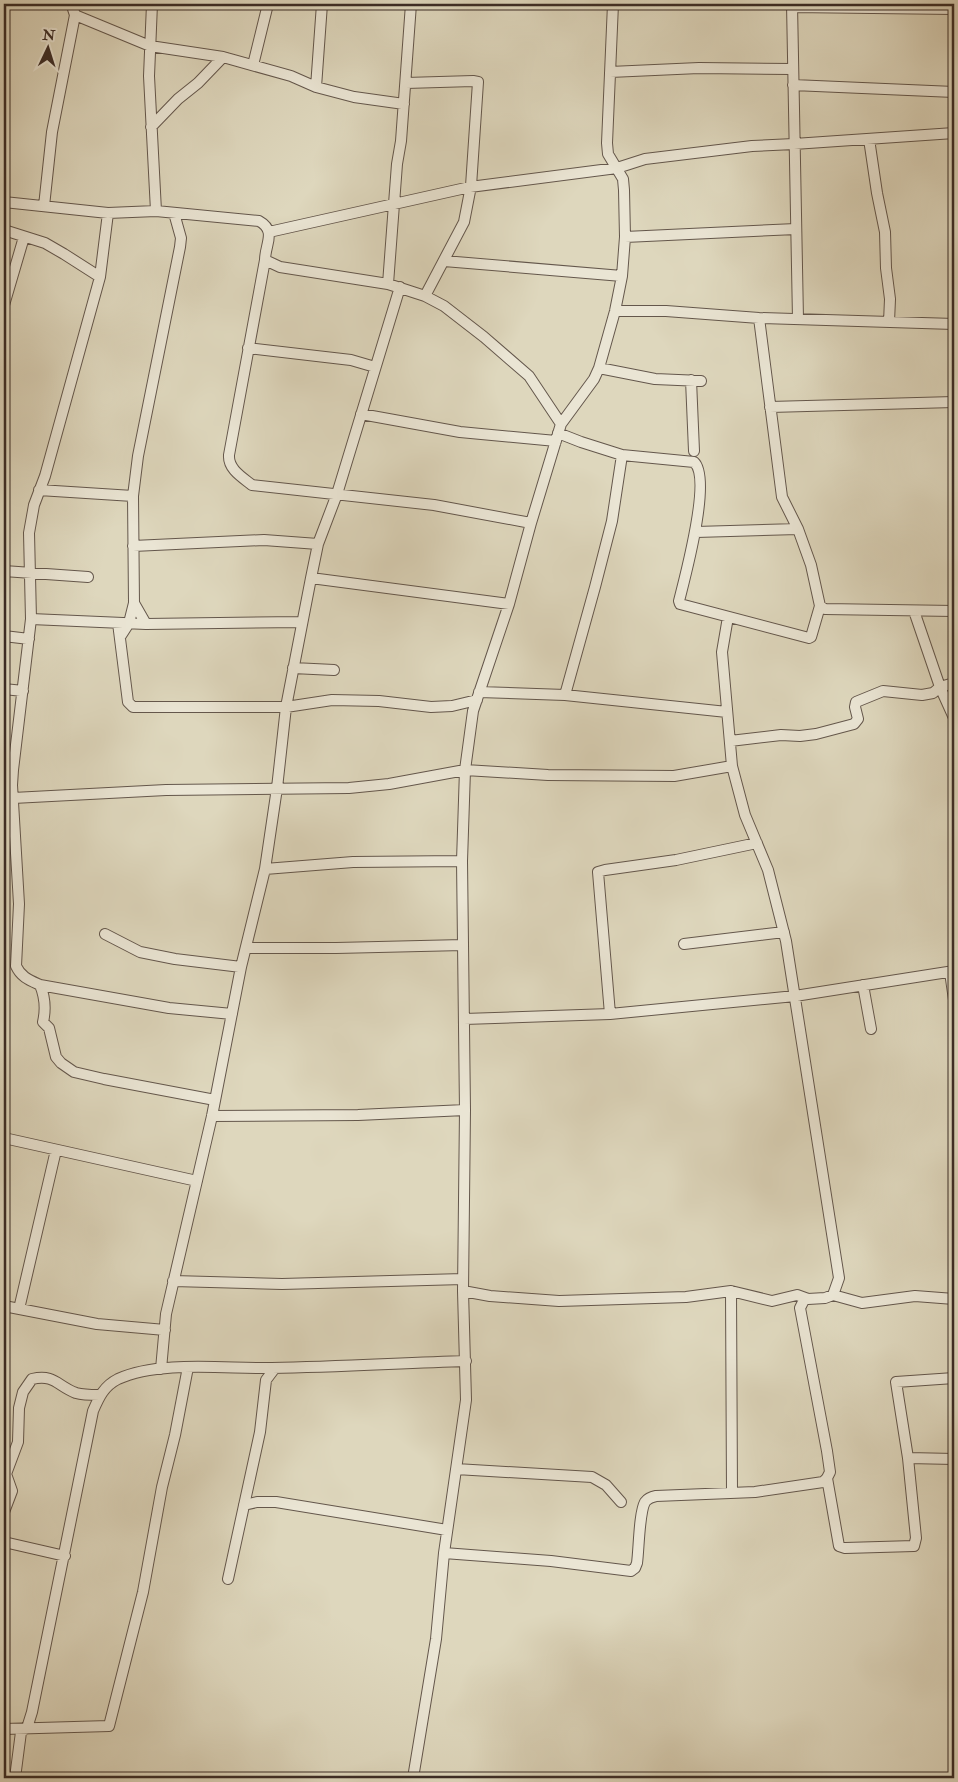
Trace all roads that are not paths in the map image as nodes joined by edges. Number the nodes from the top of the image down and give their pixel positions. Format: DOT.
graph roads {
  1 [pos="74,4"];
  2 [pos="152,4"];
  3 [pos="268,4"];
  4 [pos="322,4"];
  5 [pos="411,4"];
  6 [pos="613,4"];
  7 [pos="792,6"];
  8 [pos="954,9"];
  9 [pos="75,15"];
  10 [pos="150,46"];
  11 [pos="223,57"];
  12 [pos="253,65"];
  13 [pos="792,69"];
  14 [pos="610,72"];
  15 [pos="406,83"];
  16 [pos="793,85"];
  17 [pos="316,88"];
  18 [pos="954,92"];
  19 [pos="404,104"];
  20 [pos="151,128"];
  21 [pos="954,133"];
  22 [pos="869,139"];
  23 [pos="794,144"];
  24 [pos="617,168"];
  25 [pos="470,188"];
  26 [pos="4,202"];
  27 [pos="44,206"];
  28 [pos="393,206"];
  29 [pos="156,211"];
  30 [pos="108,213"];
  31 [pos="174,213"];
  32 [pos="796,229"];
  33 [pos="4,230"];
  34 [pos="270,232"];
  35 [pos="625,236"];
  36 [pos="24,237"];
  37 [pos="265,260"];
  38 [pos="444,261"];
  39 [pos="622,276"];
  40 [pos="100,277"];
  41 [pos="388,284"];
  42 [pos="400,287"];
  43 [pos="425,296"];
  44 [pos="4,306"];
  45 [pos="615,311"];
  46 [pos="759,318"];
  47 [pos="798,319"];
  48 [pos="889,322"];
  49 [pos="954,324"];
  50 [pos="248,348"];
  51 [pos="375,367"];
  52 [pos="599,368"];
  53 [pos="954,402"];
  54 [pos="770,407"];
  55 [pos="361,414"];
  56 [pos="558,433"];
  57 [pos="694,451"];
  58 [pos="622,455"];
  59 [pos="39,490"];
  60 [pos="337,494"];
  61 [pos="133,496"];
  62 [pos="531,523"];
  63 [pos="798,529"];
  64 [pos="696,532"];
  65 [pos="318,544"];
  66 [pos="133,546"];
  67 [pos="4,571"];
  68 [pos="29,573"];
  69 [pos="88,577"];
  70 [pos="311,578"];
  71 [pos="134,603"];
  72 [pos="509,604"];
  73 [pos="820,606"];
  74 [pos="914,611"];
  75 [pos="954,611"];
  76 [pos="728,617"];
  77 [pos="30,619"];
  78 [pos="301,622"];
  79 [pos="124,623"];
  80 [pos="146,624"];
  81 [pos="4,636"];
  82 [pos="29,639"];
  83 [pos="293,668"];
  84 [pos="334,670"];
  85 [pos="954,683"];
  86 [pos="940,688"];
  87 [pos="4,689"];
  88 [pos="23,691"];
  89 [pos="565,695"];
  90 [pos="478,696"];
  91 [pos="286,707"];
  92 [pos="727,712"];
  93 [pos="954,718"];
  94 [pos="730,741"];
  95 [pos="732,766"];
  96 [pos="8,770"];
  97 [pos="464,770"];
  98 [pos="277,788"];
  99 [pos="13,798"];
  100 [pos="757,843"];
  101 [pos="462,861"];
  102 [pos="265,868"];
  103 [pos="784,932"];
  104 [pos="105,934"];
  105 [pos="684,944"];
  106 [pos="462,945"];
  107 [pos="246,948"];
  108 [pos="241,967"];
  109 [pos="952,972"];
  110 [pos="40,985"];
  111 [pos="863,986"];
  112 [pos="795,996"];
  113 [pos="954,1000"];
  114 [pos="232,1014"];
  115 [pos="610,1014"];
  116 [pos="464,1019"];
  117 [pos="871,1029"];
  118 [pos="215,1100"];
  119 [pos="466,1110"];
  120 [pos="212,1116"];
  121 [pos="4,1138"];
  122 [pos="56,1150"];
  123 [pos="197,1180"];
  124 [pos="463,1279"];
  125 [pos="173,1282"];
  126 [pos="463,1291"];
  127 [pos="731,1291"];
  128 [pos="833,1295"];
  129 [pos="954,1298"];
  130 [pos="808,1299"];
  131 [pos="4,1306"];
  132 [pos="19,1309"];
  133 [pos="165,1330"];
  134 [pos="466,1361"];
  135 [pos="188,1367"];
  136 [pos="262,1368"];
  137 [pos="275,1368"];
  138 [pos="160,1369"];
  139 [pos="954,1378"];
  140 [pos="266,1380"];
  141 [pos="99,1395"];
  142 [pos="908,1458"];
  143 [pos="954,1459"];
  144 [pos="456,1469"];
  145 [pos="827,1478"];
  146 [pos="732,1493"];
  147 [pos="621,1502"];
  148 [pos="244,1505"];
  149 [pos="4,1510"];
  150 [pos="447,1530"];
  151 [pos="4,1542"];
  152 [pos="444,1553"];
  153 [pos="65,1556"];
  154 [pos="228,1579"];
  155 [pos="27,1728"];
  156 [pos="4,1729"];
  157 [pos="15,1778"];
  158 [pos="413,1778"];
  1 -- 9 [label="street"];
  2 -- 10 [label="street"];
  3 -- 12 [label="street"];
  4 -- 17 [label="street"];
  5 -- 15 [label="street"];
  6 -- 14 [label="street"];
  7 -- 8 [label="street"];
  7 -- 13 [label="street"];
  9 -- 10 [label="street"];
  9 -- 27 [label="street"];
  10 -- 11 [label="street"];
  10 -- 20 [label="street"];
  11 -- 12 [label="street"];
  11 -- 20 [label="street"];
  12 -- 17 [label="street"];
  13 -- 14 [label="street"];
  13 -- 16 [label="street"];
  14 -- 24 [label="street"];
  15 -- 19 [label="street"];
  15 -- 25 [label="street"];
  16 -- 18 [label="street"];
  16 -- 23 [label="street"];
  17 -- 19 [label="street"];
  19 -- 28 [label="street"];
  20 -- 29 [label="street"];
  21 -- 22 [label="street"];
  22 -- 23 [label="street"];
  22 -- 48 [label="street"];
  23 -- 24 [label="street"];
  23 -- 32 [label="street"];
  24 -- 25 [label="street"];
  24 -- 35 [label="street"];
  25 -- 28 [label="street"];
  25 -- 38 [label="street"];
  26 -- 27 [label="street"];
  27 -- 30 [label="street"];
  28 -- 34 [label="street"];
  28 -- 41 [label="street"];
  29 -- 30 [label="street"];
  29 -- 31 [label="street"];
  30 -- 40 [label="street"];
  31 -- 34 [label="street"];
  31 -- 61 [label="street"];
  32 -- 35 [label="street"];
  32 -- 47 [label="street"];
  33 -- 36 [label="street"];
  34 -- 37 [label="street"];
  35 -- 39 [label="street"];
  36 -- 40 [label="street"];
  36 -- 44 [label="street"];
  37 -- 41 [label="street"];
  37 -- 50 [label="street"];
  38 -- 39 [label="street"];
  38 -- 43 [label="street"];
  39 -- 45 [label="street"];
  40 -- 59 [label="street"];
  41 -- 42 [label="street"];
  42 -- 43 [label="street"];
  42 -- 51 [label="street"];
  43 -- 56 [label="street"];
  45 -- 46 [label="street"];
  45 -- 52 [label="street"];
  46 -- 47 [label="street"];
  46 -- 54 [label="street"];
  47 -- 48 [label="street"];
  48 -- 49 [label="street"];
  50 -- 51 [label="street"];
  50 -- 60 [label="street"];
  51 -- 55 [label="street"];
  52 -- 56 [label="street"];
  52 -- 57 [label="street"];
  53 -- 54 [label="street"];
  54 -- 63 [label="street"];
  55 -- 56 [label="street"];
  55 -- 60 [label="street"];
  56 -- 58 [label="street"];
  56 -- 62 [label="street"];
  58 -- 64 [label="street"];
  58 -- 89 [label="street"];
  59 -- 61 [label="street"];
  59 -- 68 [label="street"];
  60 -- 62 [label="street"];
  60 -- 65 [label="street"];
  61 -- 66 [label="street"];
  62 -- 72 [label="street"];
  63 -- 64 [label="street"];
  63 -- 73 [label="street"];
  64 -- 76 [label="street"];
  65 -- 66 [label="street"];
  65 -- 70 [label="street"];
  66 -- 71 [label="street"];
  67 -- 68 [label="street"];
  68 -- 69 [label="street"];
  68 -- 77 [label="street"];
  70 -- 72 [label="street"];
  70 -- 78 [label="street"];
  71 -- 79 [label="street"];
  71 -- 80 [label="street"];
  72 -- 90 [label="street"];
  73 -- 74 [label="street"];
  73 -- 76 [label="street"];
  74 -- 75 [label="street"];
  74 -- 86 [label="street"];
  76 -- 92 [label="street"];
  77 -- 79 [label="street"];
  77 -- 82 [label="street"];
  78 -- 80 [label="street"];
  78 -- 83 [label="street"];
  79 -- 80 [label="street"];
  79 -- 91 [label="street"];
  81 -- 82 [label="street"];
  82 -- 88 [label="street"];
  83 -- 84 [label="street"];
  83 -- 91 [label="street"];
  85 -- 86 [label="street"];
  86 -- 93 [label="street"];
  86 -- 94 [label="street"];
  87 -- 88 [label="street"];
  88 -- 96 [label="street"];
  89 -- 90 [label="street"];
  89 -- 92 [label="street"];
  90 -- 91 [label="street"];
  90 -- 97 [label="street"];
  91 -- 98 [label="street"];
  92 -- 94 [label="street"];
  94 -- 95 [label="street"];
  95 -- 97 [label="street"];
  95 -- 100 [label="street"];
  96 -- 99 [label="street"];
  97 -- 98 [label="street"];
  97 -- 101 [label="street"];
  98 -- 99 [label="street"];
  98 -- 102 [label="street"];
  99 -- 110 [label="street"];
  100 -- 103 [label="street"];
  100 -- 115 [label="street"];
  101 -- 102 [label="street"];
  101 -- 106 [label="street"];
  102 -- 107 [label="street"];
  103 -- 105 [label="street"];
  103 -- 112 [label="street"];
  104 -- 108 [label="street"];
  106 -- 107 [label="street"];
  106 -- 116 [label="street"];
  107 -- 108 [label="street"];
  108 -- 114 [label="street"];
  109 -- 111 [label="street"];
  109 -- 113 [label="street"];
  110 -- 114 [label="street"];
  110 -- 118 [label="street"];
  111 -- 112 [label="street"];
  111 -- 117 [label="street"];
  112 -- 115 [label="street"];
  112 -- 128 [label="street"];
  114 -- 118 [label="street"];
  115 -- 116 [label="street"];
  116 -- 119 [label="street"];
  118 -- 120 [label="street"];
  119 -- 120 [label="street"];
  119 -- 124 [label="street"];
  120 -- 123 [label="street"];
  121 -- 122 [label="street"];
  122 -- 123 [label="street"];
  122 -- 132 [label="street"];
  123 -- 125 [label="street"];
  124 -- 125 [label="street"];
  124 -- 126 [label="street"];
  125 -- 133 [label="street"];
  126 -- 127 [label="street"];
  126 -- 134 [label="street"];
  127 -- 130 [label="street"];
  127 -- 146 [label="street"];
  128 -- 129 [label="street"];
  128 -- 130 [label="street"];
  130 -- 145 [label="street"];
  131 -- 132 [label="street"];
  132 -- 133 [label="street"];
  133 -- 138 [label="street"];
  134 -- 137 [label="street"];
  134 -- 144 [label="street"];
  135 -- 136 [label="street"];
  135 -- 138 [label="street"];
  135 -- 155 [label="street"];
  136 -- 137 [label="street"];
  136 -- 140 [label="street"];
  137 -- 140 [label="street"];
  138 -- 141 [label="street"];
  139 -- 142 [label="street"];
  140 -- 148 [label="street"];
  141 -- 149 [label="street"];
  141 -- 153 [label="street"];
  142 -- 143 [label="street"];
  142 -- 145 [label="street"];
  144 -- 147 [label="street"];
  144 -- 150 [label="street"];
  145 -- 146 [label="street"];
  146 -- 152 [label="street"];
  148 -- 150 [label="street"];
  148 -- 154 [label="street"];
  150 -- 152 [label="street"];
  151 -- 153 [label="street"];
  152 -- 158 [label="street"];
  153 -- 155 [label="street"];
  155 -- 156 [label="street"];
  155 -- 157 [label="street"];
}
